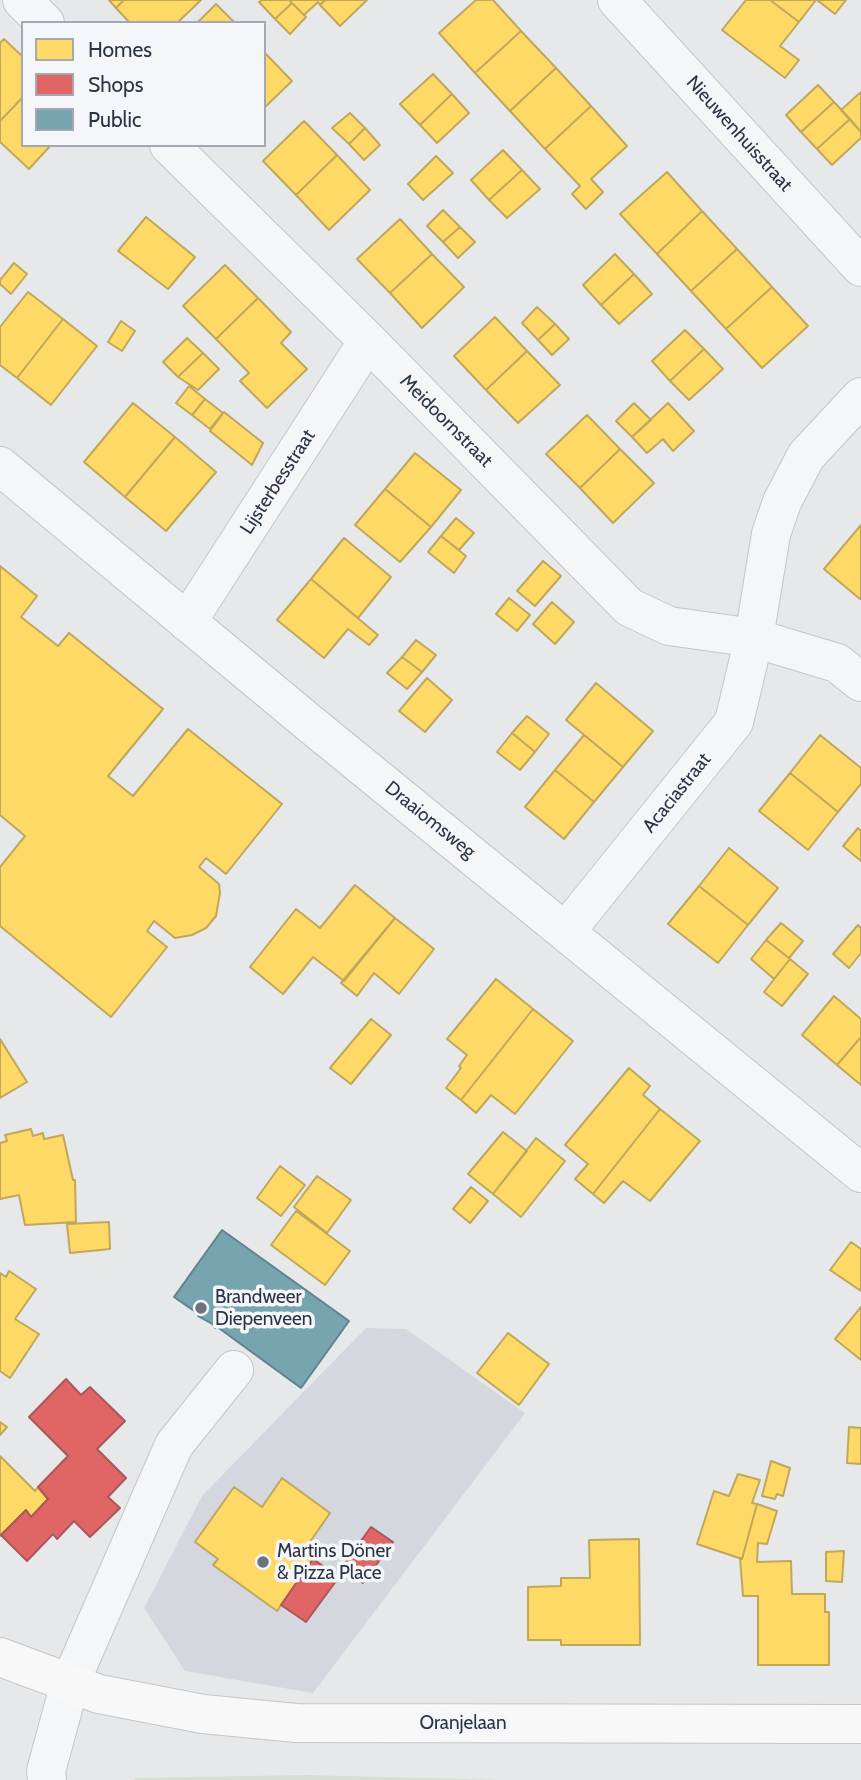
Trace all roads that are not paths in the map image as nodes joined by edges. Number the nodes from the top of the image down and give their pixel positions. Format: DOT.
graph roads {
  1 [pos="22,0"];
  2 [pos="617,0"];
  3 [pos="43,21"];
  4 [pos="171,147"];
  5 [pos="861,267"];
  6 [pos="368,341"];
  7 [pos="861,397"];
  8 [pos="0,466"];
  9 [pos="187,622"];
  10 [pos="754,638"];
  11 [pos="861,682"];
  12 [pos="566,931"];
  13 [pos="861,1173"];
  14 [pos="233,1370"];
  15 [pos="0,1657"];
  16 [pos="70,1683"];
  17 [pos="861,1724"];
  18 [pos="47,1780"];
  1 -- 3 [label="street"];
  2 -- 5 [label="street, Nieuwenhuisstraat"];
  4 -- 6 [label="street, Meidoornstraat"];
  6 -- 9 [label="street, Lijsterbesstraat"];
  6 -- 10 [label="street, Meidoornstraat"];
  7 -- 10 [label="street, Acaciastraat"];
  8 -- 9 [label="street, Draaiomsweg"];
  9 -- 12 [label="street, Draaiomsweg"];
  10 -- 11 [label="street, Meidoornstraat"];
  10 -- 12 [label="street, Acaciastraat"];
  12 -- 13 [label="street, Draaiomsweg"];
  14 -- 16 [label="street"];
  15 -- 16 [label="street, Oranjelaan"];
  16 -- 17 [label="street, Oranjelaan"];
  16 -- 18 [label="street"];
}
